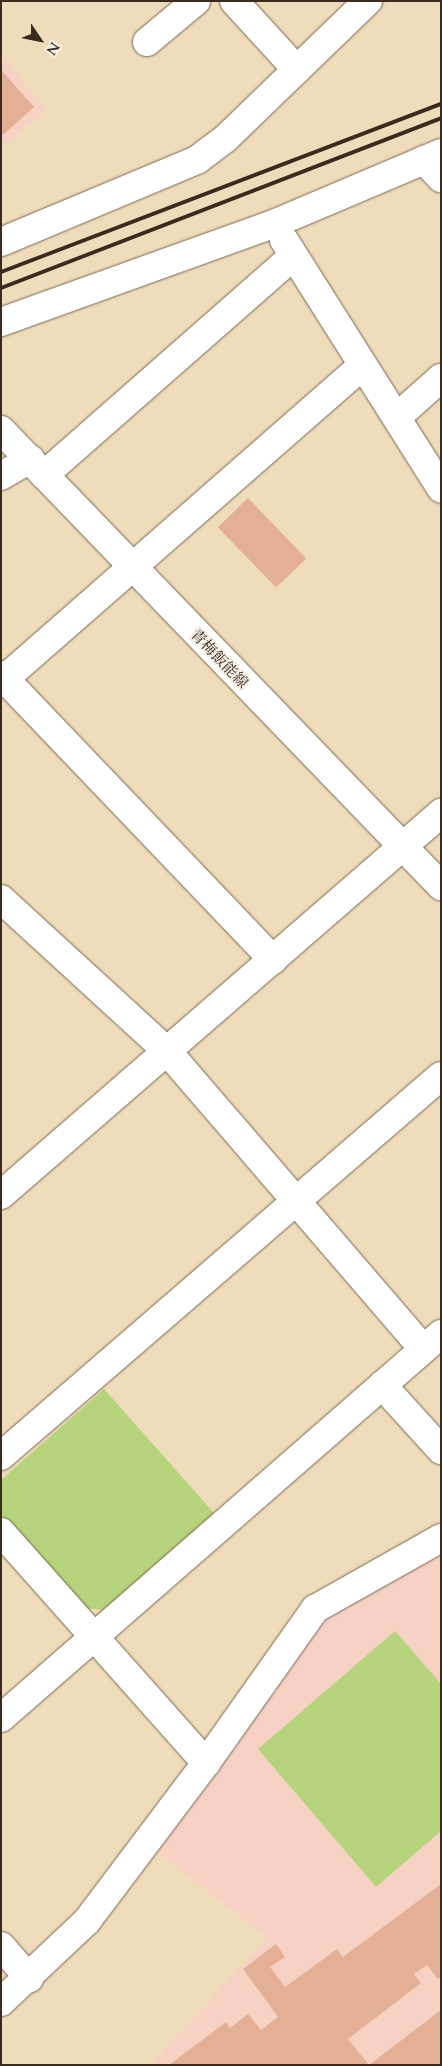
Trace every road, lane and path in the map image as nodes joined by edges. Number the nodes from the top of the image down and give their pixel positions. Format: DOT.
graph roads {
  1 [pos="196,1"];
  2 [pos="234,1"];
  3 [pos="368,1"];
  4 [pos="147,42"];
  5 [pos="297,70"];
  6 [pos="435,164"];
  7 [pos="276,223"];
  8 [pos="1,242"];
  9 [pos="292,257"];
  10 [pos="1,322"];
  11 [pos="362,366"];
  12 [pos="441,378"];
  13 [pos="397,417"];
  14 [pos="1,430"];
  15 [pos="37,467"];
  16 [pos="1,476"];
  17 [pos="441,488"];
  18 [pos="133,570"];
  19 [pos="3,679"];
  20 [pos="441,814"];
  21 [pos="401,848"];
  22 [pos="441,886"];
  23 [pos="1,899"];
  24 [pos="273,960"];
  25 [pos="167,1051"];
  26 [pos="441,1076"];
  27 [pos="1,1195"];
  28 [pos="297,1200"];
  29 [pos="432,1341"];
  30 [pos="382,1385"];
  31 [pos="441,1450"];
  32 [pos="1,1456"];
  33 [pos="1,1532"];
  34 [pos="441,1538"];
  35 [pos="94,1637"];
  36 [pos="1,1718"];
  37 [pos="206,1763"];
  38 [pos="1,1946"];
  39 [pos="30,1978"];
  40 [pos="1,2002"];
  1 -- 4 [label="street"];
  2 -- 5 [label="street"];
  3 -- 5 [label="street"];
  5 -- 8 [label="street"];
  6 -- 7 [label="street"];
  7 -- 9 [label="street"];
  7 -- 10 [label="street"];
  9 -- 11 [label="street"];
  9 -- 15 [label="street"];
  11 -- 13 [label="street"];
  11 -- 18 [label="street"];
  12 -- 13 [label="street"];
  13 -- 17 [label="street"];
  14 -- 15 [label="street, 青梅飯能線"];
  15 -- 16 [label="street"];
  15 -- 18 [label="street, 青梅飯能線"];
  18 -- 19 [label="street"];
  18 -- 21 [label="street, 青梅飯能線"];
  19 -- 24 [label="street"];
  20 -- 21 [label="street"];
  21 -- 22 [label="street, 青梅飯能線"];
  21 -- 24 [label="street"];
  23 -- 25 [label="street"];
  24 -- 25 [label="street"];
  25 -- 27 [label="street"];
  25 -- 28 [label="street"];
  26 -- 28 [label="street"];
  28 -- 29 [label="street"];
  28 -- 32 [label="street"];
  29 -- 30 [label="street"];
  30 -- 31 [label="street"];
  30 -- 35 [label="street"];
  33 -- 35 [label="street"];
  34 -- 37 [label="street"];
  35 -- 36 [label="street"];
  35 -- 37 [label="street"];
  37 -- 39 [label="street"];
  38 -- 39 [label="street"];
  39 -- 40 [label="street"];
}
